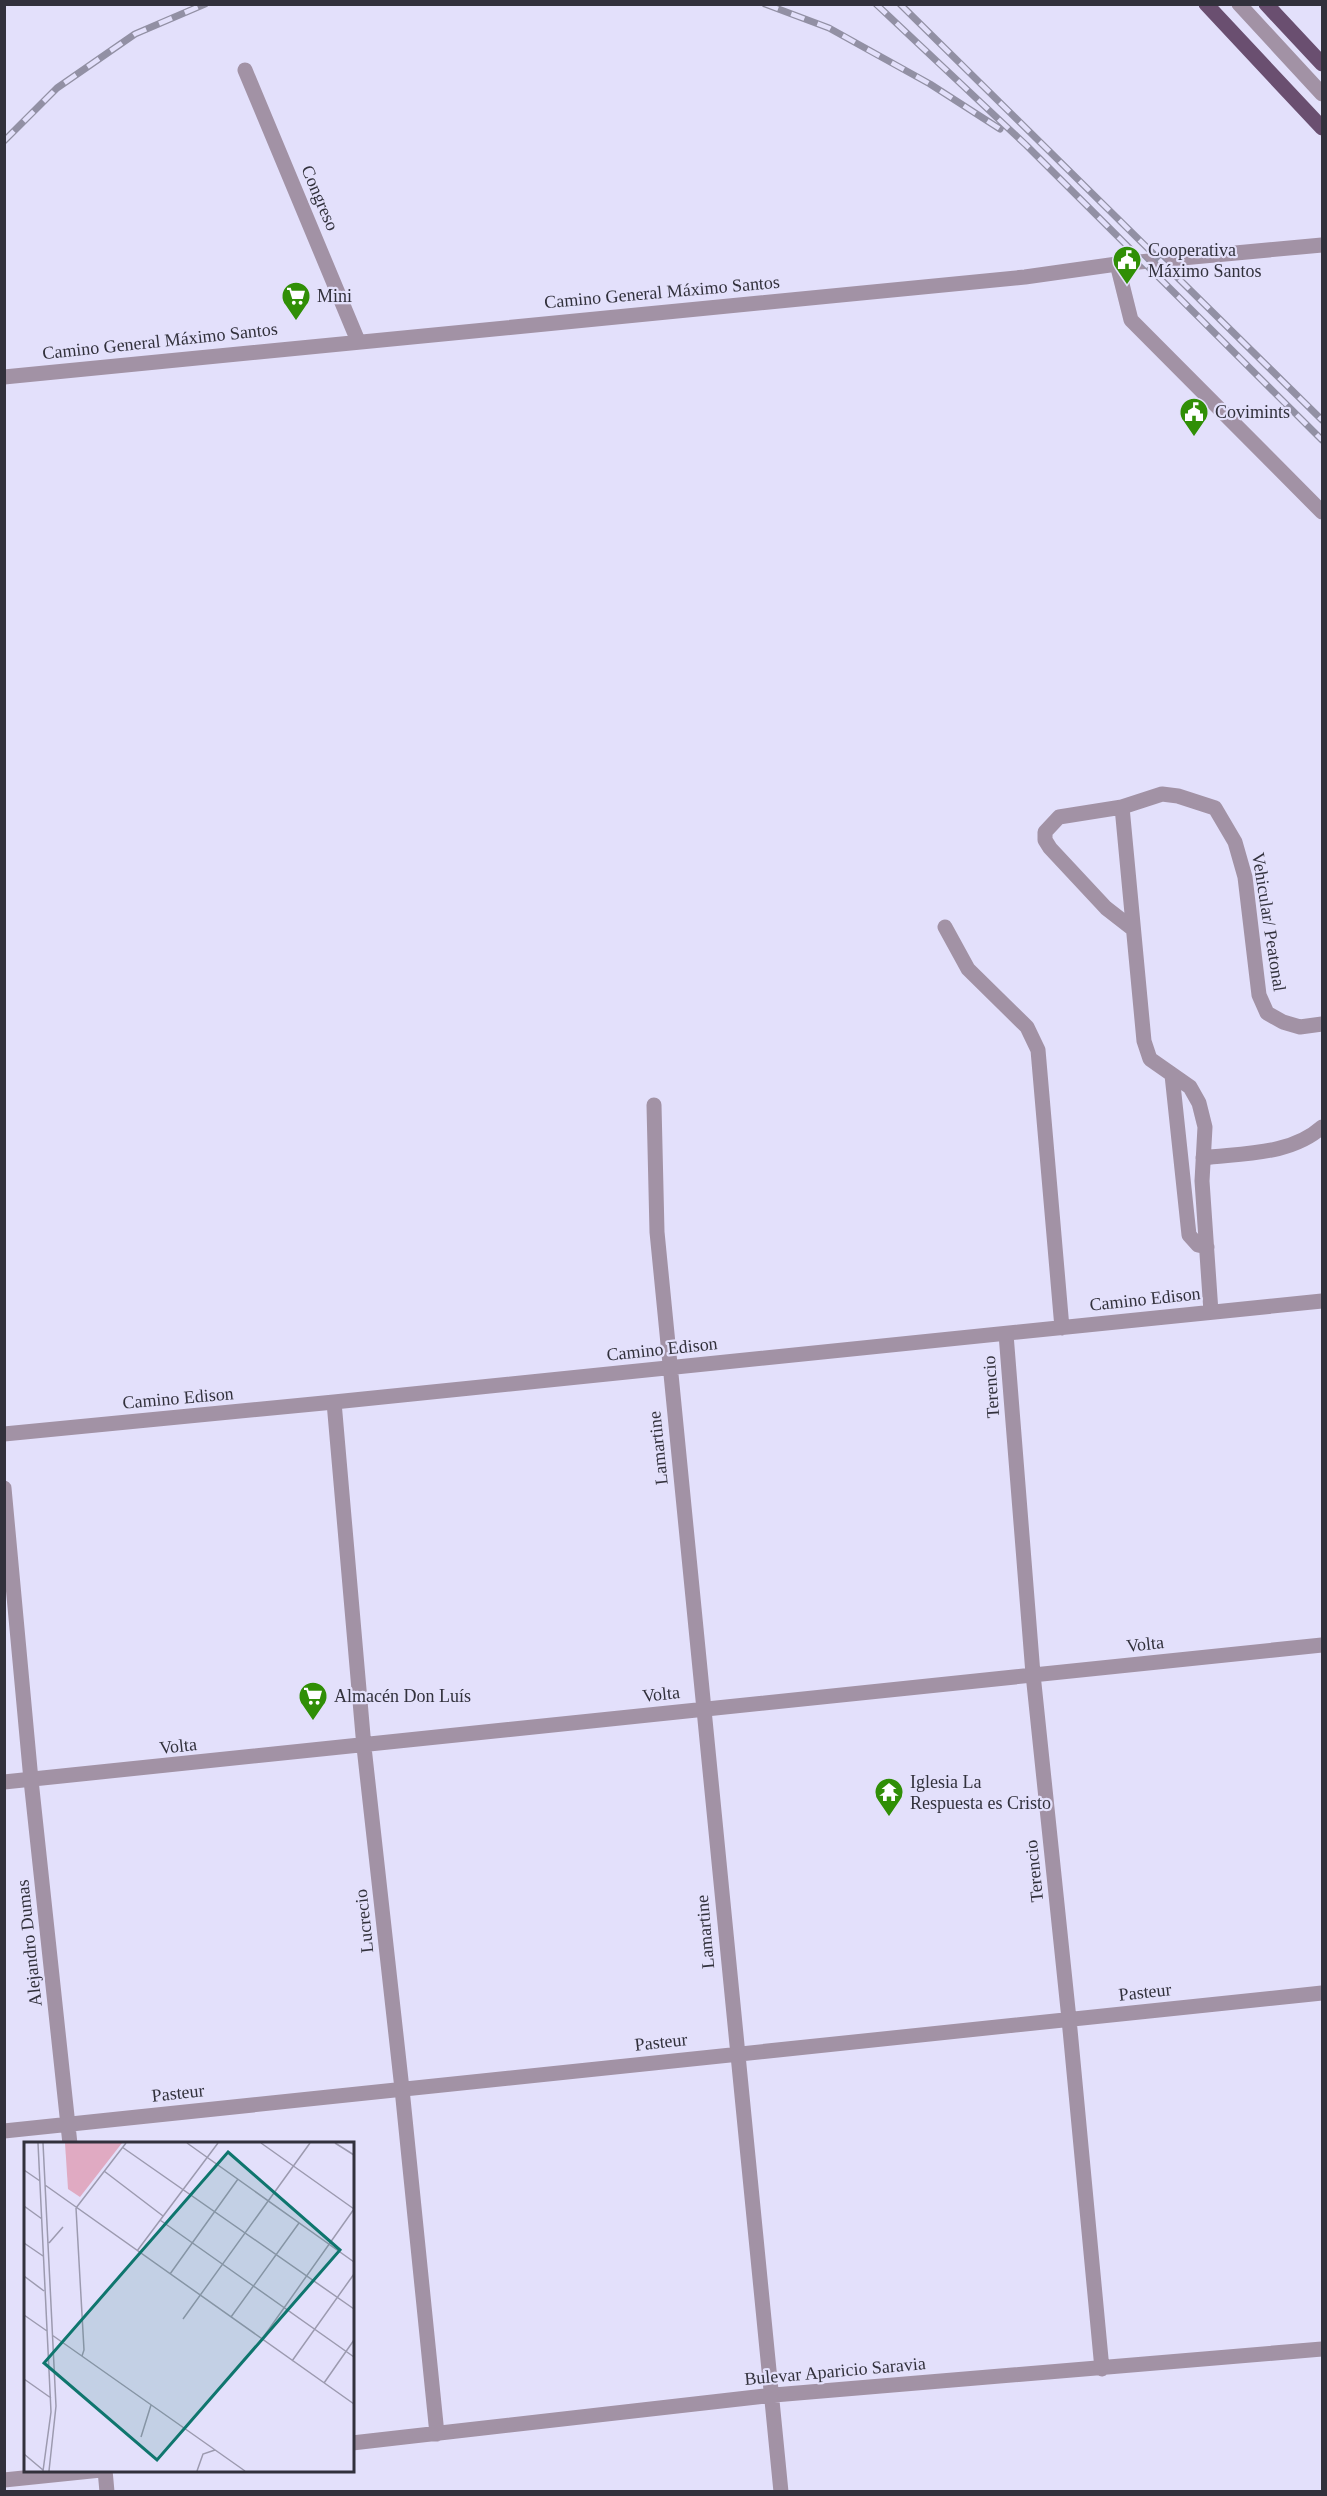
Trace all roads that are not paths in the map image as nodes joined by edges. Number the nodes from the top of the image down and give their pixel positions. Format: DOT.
graph roads {
  1 [pos="1206,4"];
  2 [pos="1239,4"];
  3 [pos="1266,4"];
  4 [pos="1323,64"];
  5 [pos="245,70"];
  6 [pos="1323,94"];
  7 [pos="1323,128"];
  8 [pos="1323,245"];
  9 [pos="1117,264"];
  10 [pos="358,341"];
  11 [pos="4,377"];
  12 [pos="1323,512"];
  13 [pos="1122,807"];
  14 [pos="945,927"];
  15 [pos="1133,928"];
  16 [pos="1323,1024"];
  17 [pos="1172,1075"];
  18 [pos="654,1105"];
  19 [pos="1323,1127"];
  20 [pos="1203,1158"];
  21 [pos="1207,1247"];
  22 [pos="1323,1301"];
  23 [pos="1211,1312"];
  24 [pos="1062,1328"];
  25 [pos="1006,1334"];
  26 [pos="669,1368"];
  27 [pos="334,1402"];
  28 [pos="4,1434"];
  29 [pos="4,1488"];
  30 [pos="1323,1646"];
  31 [pos="1033,1674"];
  32 [pos="704,1709"];
  33 [pos="364,1747"];
  34 [pos="31,1780"];
  35 [pos="4,1782"];
  36 [pos="1323,1993"];
  37 [pos="1069,2019"];
  38 [pos="737,2054"];
  39 [pos="402,2089"];
  40 [pos="67,2124"];
  41 [pos="4,2131"];
  42 [pos="69,2142"];
  43 [pos="1323,2349"];
  44 [pos="1102,2368"];
  45 [pos="774,2395"];
  46 [pos="437,2434"];
  47 [pos="354,2444"];
  48 [pos="83,2472"];
  49 [pos="103,2472"];
  50 [pos="4,2480"];
  51 [pos="107,2492"];
  52 [pos="782,2492"];
  1 -- 7 [label="main road"];
  2 -- 6 [label="street"];
  3 -- 4 [label="main road"];
  5 -- 10 [label="street, Congreso"];
  8 -- 9 [label="street, Camino General Máximo Santos"];
  9 -- 10 [label="street, Camino General Máximo Santos"];
  9 -- 12 [label="street"];
  10 -- 11 [label="street, Camino General Máximo Santos"];
  13 -- 15 [label="street"];
  13 -- 15 [label="street, Vehicular/ Peatonal"];
  13 -- 16 [label="street, Vehicular/ Peatonal"];
  14 -- 24 [label="street"];
  15 -- 17 [label="street"];
  17 -- 20 [label="street"];
  17 -- 21 [label="street"];
  18 -- 26 [label="street, Lamartine"];
  19 -- 20 [label="street"];
  20 -- 21 [label="street"];
  21 -- 23 [label="street"];
  22 -- 23 [label="street, Camino Edison"];
  23 -- 24 [label="street, Camino Edison"];
  24 -- 25 [label="street, Camino Edison"];
  25 -- 26 [label="street, Camino Edison"];
  25 -- 31 [label="street, Terencio"];
  26 -- 27 [label="street, Camino Edison"];
  26 -- 32 [label="street, Lamartine"];
  27 -- 28 [label="street, Camino Edison"];
  27 -- 33 [label="street, Lucrecio"];
  29 -- 34 [label="street, Alejandro Dumas"];
  30 -- 31 [label="street, Volta"];
  31 -- 32 [label="street, Volta"];
  31 -- 37 [label="street, Terencio"];
  32 -- 33 [label="street, Volta"];
  32 -- 38 [label="street, Lamartine"];
  33 -- 34 [label="street, Volta"];
  33 -- 39 [label="street, Lucrecio"];
  34 -- 35 [label="street, Volta"];
  34 -- 40 [label="street, Alejandro Dumas"];
  36 -- 37 [label="street, Pasteur"];
  37 -- 38 [label="street, Pasteur"];
  37 -- 44 [label="street, Terencio"];
  38 -- 39 [label="street, Pasteur"];
  38 -- 45 [label="street, Lamartine"];
  39 -- 40 [label="street, Pasteur"];
  39 -- 46 [label="street, Lucrecio"];
  40 -- 41 [label="street, Pasteur"];
  40 -- 42 [label="street, Alejandro Dumas"];
  43 -- 44 [label="street, Bulevar Aparicio Saravia"];
  44 -- 45 [label="street, Bulevar Aparicio Saravia"];
  45 -- 46 [label="street, Bulevar Aparicio Saravia"];
  45 -- 52 [label="street, Lamartine"];
  46 -- 47 [label="street, Bulevar Aparicio Saravia"];
  48 -- 50 [label="street"];
  49 -- 51 [label="street"];
}
